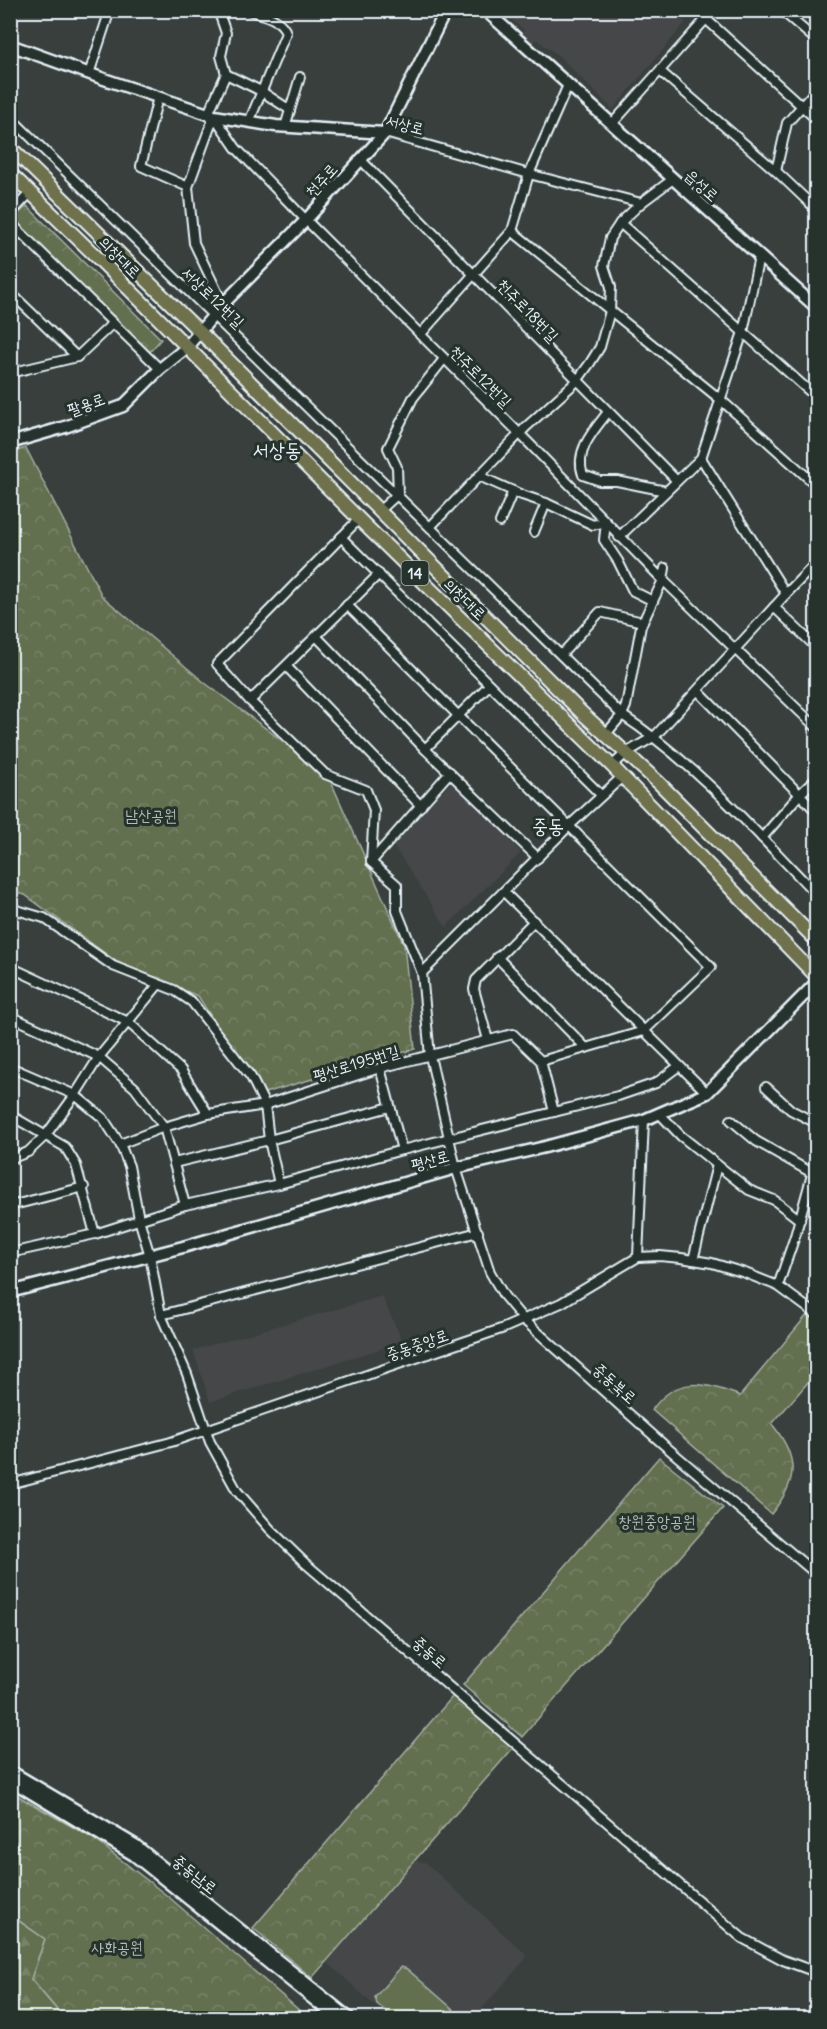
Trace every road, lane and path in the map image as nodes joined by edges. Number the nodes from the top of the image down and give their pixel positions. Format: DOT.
graph roads {
  1 [pos="110,10"];
  2 [pos="218,10"];
  3 [pos="249,10"];
  4 [pos="446,10"];
  5 [pos="485,10"];
  6 [pos="714,10"];
  7 [pos="781,10"];
  8 [pos="706,19"];
  9 [pos="816,40"];
  10 [pos="10,45"];
  11 [pos="660,71"];
  12 [pos="89,74"];
  13 [pos="226,74"];
  14 [pos="300,77"];
  15 [pos="568,85"];
  16 [pos="816,90"];
  17 [pos="261,91"];
  18 [pos="158,97"];
  19 [pos="803,106"];
  20 [pos="290,110"];
  21 [pos="211,115"];
  22 [pos="10,117"];
  23 [pos="816,119"];
  24 [pos="249,122"];
  25 [pos="612,124"];
  26 [pos="285,127"];
  27 [pos="385,133"];
  28 [pos="10,147"];
  29 [pos="360,159"];
  30 [pos="776,171"];
  31 [pos="10,173"];
  32 [pos="529,174"];
  33 [pos="673,179"];
  34 [pos="188,187"];
  35 [pos="30,193"];
  36 [pos="641,203"];
  37 [pos="816,209"];
  38 [pos="10,214"];
  39 [pos="306,220"];
  40 [pos="10,222"];
  41 [pos="620,223"];
  42 [pos="512,231"];
  43 [pos="759,257"];
  44 [pos="474,273"];
  45 [pos="10,292"];
  46 [pos="223,304"];
  47 [pos="816,308"];
  48 [pos="610,311"];
  49 [pos="213,317"];
  50 [pos="113,323"];
  51 [pos="200,332"];
  52 [pos="743,332"];
  53 [pos="420,335"];
  54 [pos="186,348"];
  55 [pos="77,357"];
  56 [pos="444,359"];
  57 [pos="160,369"];
  58 [pos="10,373"];
  59 [pos="577,381"];
  60 [pos="816,397"];
  61 [pos="721,400"];
  62 [pos="608,412"];
  63 [pos="520,434"];
  64 [pos="10,443"];
  65 [pos="701,458"];
  66 [pos="479,476"];
  67 [pos="677,481"];
  68 [pos="816,485"];
  69 [pos="513,491"];
  70 [pos="666,491"];
  71 [pos="398,494"];
  72 [pos="546,503"];
  73 [pos="380,511"];
  74 [pos="359,519"];
  75 [pos="500,522"];
  76 [pos="606,522"];
  77 [pos="430,527"];
  78 [pos="534,532"];
  79 [pos="341,537"];
  80 [pos="620,537"];
  81 [pos="816,565"];
  82 [pos="665,568"];
  83 [pos="379,574"];
  84 [pos="663,580"];
  85 [pos="786,594"];
  86 [pos="653,601"];
  87 [pos="347,605"];
  88 [pos="774,607"];
  89 [pos="643,622"];
  90 [pos="317,637"];
  91 [pos="816,647"];
  92 [pos="736,650"];
  93 [pos="561,655"];
  94 [pos="287,667"];
  95 [pos="489,685"];
  96 [pos="698,691"];
  97 [pos="250,702"];
  98 [pos="458,714"];
  99 [pos="622,715"];
  100 [pos="816,727"];
  101 [pos="605,735"];
  102 [pos="655,736"];
  103 [pos="425,749"];
  104 [pos="626,753"];
  105 [pos="612,766"];
  106 [pos="450,772"];
  107 [pos="622,777"];
  108 [pos="816,779"];
  109 [pos="800,794"];
  110 [pos="601,795"];
  111 [pos="421,806"];
  112 [pos="816,810"];
  113 [pos="570,825"];
  114 [pos="762,838"];
  115 [pos="538,858"];
  116 [pos="371,862"];
  117 [pos="504,892"];
  118 [pos="816,894"];
  119 [pos="10,908"];
  120 [pos="534,921"];
  121 [pos="816,940"];
  122 [pos="497,957"];
  123 [pos="10,968"];
  124 [pos="422,973"];
  125 [pos="816,976"];
  126 [pos="816,983"];
  127 [pos="158,985"];
  128 [pos="10,1016"];
  129 [pos="129,1022"];
  130 [pos="644,1030"];
  131 [pos="488,1041"];
  132 [pos="586,1048"];
  133 [pos="430,1056"];
  134 [pos="99,1057"];
  135 [pos="541,1061"];
  136 [pos="679,1066"];
  137 [pos="10,1067"];
  138 [pos="380,1068"];
  139 [pos="766,1088"];
  140 [pos="707,1093"];
  141 [pos="75,1095"];
  142 [pos="265,1106"];
  143 [pos="390,1107"];
  144 [pos="554,1112"];
  145 [pos="659,1113"];
  146 [pos="208,1114"];
  147 [pos="10,1115"];
  148 [pos="644,1120"];
  149 [pos="730,1120"];
  150 [pos="816,1123"];
  151 [pos="164,1127"];
  152 [pos="46,1135"];
  153 [pos="448,1139"];
  154 [pos="269,1140"];
  155 [pos="120,1144"];
  156 [pos="402,1150"];
  157 [pos="10,1160"];
  158 [pos="816,1160"];
  159 [pos="174,1163"];
  160 [pos="717,1165"];
  161 [pos="456,1168"];
  162 [pos="812,1173"];
  163 [pos="279,1184"];
  164 [pos="84,1187"];
  165 [pos="185,1205"];
  166 [pos="10,1206"];
  167 [pos="139,1219"];
  168 [pos="800,1220"];
  169 [pos="478,1232"];
  170 [pos="96,1234"];
  171 [pos="10,1252"];
  172 [pos="150,1256"];
  173 [pos="638,1257"];
  174 [pos="693,1260"];
  175 [pos="778,1286"];
  176 [pos="10,1292"];
  177 [pos="816,1314"];
  178 [pos="161,1315"];
  179 [pos="524,1320"];
  180 [pos="206,1430"];
  181 [pos="10,1484"];
  182 [pos="816,1574"];
  183 [pos="10,1771"];
  184 [pos="10,1780"];
  185 [pos="816,1972"];
  186 [pos="337,2019"];
  187 [pos="349,2019"];
  1 -- 12 [label="street"];
  2 -- 13 [label="street"];
  3 -- 17 [label="street"];
  4 -- 27 [label="main road, 천주로"];
  5 -- 15 [label="main road, 읍성로"];
  6 -- 8 [label="street"];
  7 -- 9 [label="street"];
  8 -- 11 [label="street"];
  8 -- 19 [label="street"];
  10 -- 12 [label="main road, 서상로"];
  11 -- 25 [label="street"];
  11 -- 30 [label="street"];
  12 -- 18 [label="main road, 서상로"];
  13 -- 17 [label="street"];
  13 -- 21 [label="street"];
  14 -- 20 [label="street"];
  15 -- 25 [label="main road, 읍성로"];
  15 -- 32 [label="street"];
  16 -- 19 [label="street"];
  17 -- 20 [label="street"];
  17 -- 24 [label="street"];
  18 -- 21 [label="main road, 서상로"];
  18 -- 34 [label="street"];
  19 -- 23 [label="street"];
  19 -- 30 [label="street"];
  20 -- 26 [label="street"];
  21 -- 24 [label="main road, 서상로"];
  21 -- 34 [label="street"];
  21 -- 39 [label="street, 천주로12번길"];
  22 -- 49 [label="street, 서상로12번길"];
  24 -- 26 [label="main road, 서상로"];
  25 -- 33 [label="main road, 읍성로"];
  26 -- 27 [label="main road, 서상로"];
  27 -- 29 [label="main road, 천주로"];
  27 -- 32 [label="street, 서상로"];
  28 -- 51 [label="main road, 의창대로 / 14"];
  29 -- 39 [label="main road, 천주로"];
  29 -- 44 [label="street, 천주로18번길"];
  30 -- 37 [label="street"];
  31 -- 35 [label="main road, 의창대로 / 14"];
  32 -- 36 [label="street, 서상로"];
  32 -- 42 [label="street"];
  33 -- 36 [label="street"];
  33 -- 43 [label="main road, 읍성로"];
  34 -- 46 [label="street"];
  35 -- 38 [label="street"];
  35 -- 54 [label="main road, 의창대로 / 14"];
  36 -- 41 [label="street"];
  39 -- 46 [label="main road, 천주로"];
  39 -- 53 [label="street, 천주로12번길"];
  40 -- 50 [label="street"];
  41 -- 48 [label="street"];
  41 -- 52 [label="street"];
  42 -- 44 [label="street"];
  42 -- 48 [label="street"];
  43 -- 47 [label="main road, 읍성로"];
  43 -- 52 [label="street"];
  44 -- 53 [label="street"];
  44 -- 59 [label="street, 천주로18번길"];
  45 -- 55 [label="street"];
  46 -- 49 [label="main road, 천주로"];
  48 -- 59 [label="street"];
  48 -- 61 [label="street"];
  49 -- 51 [label="main road, 천주로"];
  49 -- 71 [label="street, 서상로12번길"];
  50 -- 55 [label="street"];
  50 -- 57 [label="street"];
  51 -- 54 [label="main road, 천주로"];
  51 -- 73 [label="main road, 의창대로 / 14"];
  52 -- 60 [label="street"];
  52 -- 61 [label="street"];
  53 -- 56 [label="street, 천주로12번길"];
  54 -- 57 [label="main road, 팔용로"];
  54 -- 74 [label="main road, 의창대로 / 14"];
  55 -- 58 [label="street"];
  56 -- 63 [label="street, 천주로12번길"];
  56 -- 71 [label="street"];
  57 -- 64 [label="main road, 팔용로"];
  59 -- 62 [label="street, 천주로18번길"];
  59 -- 63 [label="street"];
  61 -- 65 [label="street"];
  61 -- 68 [label="street"];
  62 -- 67 [label="street, 천주로18번길"];
  62 -- 70 [label="street"];
  63 -- 66 [label="street"];
  63 -- 76 [label="street, 천주로12번길"];
  65 -- 67 [label="street"];
  65 -- 85 [label="street"];
  66 -- 69 [label="street"];
  66 -- 77 [label="street"];
  67 -- 70 [label="street"];
  69 -- 72 [label="street"];
  69 -- 75 [label="street"];
  70 -- 80 [label="street"];
  71 -- 73 [label="street"];
  71 -- 77 [label="street, 서상로12번길"];
  72 -- 76 [label="street"];
  72 -- 78 [label="street"];
  73 -- 101 [label="main road, 의창대로 / 14"];
  74 -- 79 [label="street"];
  74 -- 105 [label="main road, 의창대로 / 14"];
  76 -- 80 [label="street, 천주로12번길"];
  76 -- 86 [label="street"];
  77 -- 93 [label="street, 서상로12번길"];
  79 -- 83 [label="street"];
  79 -- 97 [label="street"];
  80 -- 84 [label="street, 천주로12번길"];
  81 -- 85 [label="street"];
  82 -- 84 [label="street"];
  83 -- 87 [label="street"];
  83 -- 95 [label="street"];
  84 -- 86 [label="street"];
  84 -- 92 [label="street, 천주로12번길"];
  85 -- 88 [label="street"];
  86 -- 89 [label="street"];
  87 -- 90 [label="street"];
  87 -- 98 [label="street"];
  88 -- 91 [label="street"];
  88 -- 92 [label="street"];
  89 -- 93 [label="street"];
  89 -- 99 [label="street"];
  90 -- 94 [label="street"];
  90 -- 103 [label="street"];
  92 -- 96 [label="street"];
  92 -- 100 [label="street, 천주로12번길"];
  93 -- 99 [label="street, 서상로12번길"];
  94 -- 97 [label="street"];
  94 -- 111 [label="street"];
  95 -- 98 [label="street"];
  95 -- 110 [label="street"];
  96 -- 102 [label="street"];
  96 -- 109 [label="street"];
  97 -- 116 [label="street"];
  98 -- 103 [label="street"];
  98 -- 113 [label="street"];
  99 -- 101 [label="street"];
  99 -- 102 [label="street, 서상로12번길"];
  101 -- 104 [label="main road, 의창대로 / 14"];
  102 -- 104 [label="street"];
  102 -- 114 [label="street, 서상로12번길"];
  103 -- 106 [label="street"];
  104 -- 105 [label="street"];
  104 -- 121 [label="main road, 의창대로 / 14"];
  105 -- 107 [label="main road, 의창대로 / 14"];
  106 -- 111 [label="street"];
  106 -- 115 [label="street"];
  107 -- 110 [label="street"];
  107 -- 125 [label="main road, 의창대로 / 14"];
  108 -- 109 [label="street"];
  109 -- 112 [label="street"];
  109 -- 114 [label="street"];
  110 -- 113 [label="street"];
  111 -- 116 [label="street"];
  113 -- 115 [label="street"];
  113 -- 130 [label="street"];
  114 -- 118 [label="street, 서상로12번길"];
  115 -- 117 [label="street"];
  116 -- 124 [label="street, 중동북로"];
  117 -- 120 [label="street"];
  117 -- 124 [label="street"];
  119 -- 127 [label="street"];
  120 -- 122 [label="street"];
  120 -- 130 [label="street"];
  122 -- 131 [label="street"];
  122 -- 132 [label="street"];
  123 -- 129 [label="street"];
  124 -- 133 [label="street, 중동북로"];
  126 -- 140 [label="main road, 평산로"];
  127 -- 129 [label="street"];
  127 -- 142 [label="street"];
  128 -- 134 [label="street"];
  129 -- 134 [label="street"];
  129 -- 146 [label="street"];
  130 -- 132 [label="street"];
  130 -- 136 [label="street"];
  131 -- 133 [label="street, 평산로195번길"];
  131 -- 135 [label="street, 평산로195번길"];
  132 -- 135 [label="street"];
  133 -- 138 [label="street, 평산로195번길"];
  133 -- 153 [label="street, 중동북로"];
  134 -- 141 [label="street"];
  134 -- 151 [label="street"];
  135 -- 144 [label="street"];
  136 -- 140 [label="street"];
  136 -- 144 [label="street"];
  137 -- 141 [label="street, 중동로"];
  138 -- 142 [label="street, 평산로195번길"];
  138 -- 143 [label="street"];
  139 -- 150 [label="street"];
  140 -- 145 [label="main road, 평산로"];
  141 -- 152 [label="street"];
  141 -- 155 [label="street, 중동로"];
  142 -- 146 [label="street, 평산로195번길"];
  142 -- 154 [label="street"];
  143 -- 154 [label="street"];
  143 -- 156 [label="street"];
  144 -- 153 [label="street"];
  145 -- 148 [label="main road, 평산로"];
  145 -- 160 [label="street"];
  146 -- 151 [label="street, 평산로195번길"];
  147 -- 152 [label="street"];
  148 -- 161 [label="main road, 평산로"];
  148 -- 173 [label="street"];
  149 -- 162 [label="street"];
  151 -- 155 [label="street, 평산로195번길"];
  151 -- 159 [label="street"];
  152 -- 157 [label="street"];
  152 -- 164 [label="street"];
  153 -- 156 [label="street"];
  153 -- 161 [label="street, 중동북로"];
  154 -- 159 [label="street"];
  154 -- 163 [label="street"];
  155 -- 167 [label="street, 중동로"];
  156 -- 163 [label="street"];
  158 -- 162 [label="street"];
  159 -- 165 [label="street"];
  160 -- 168 [label="street"];
  160 -- 174 [label="street"];
  161 -- 169 [label="street, 중동북로"];
  161 -- 172 [label="main road, 평산로"];
  162 -- 168 [label="street"];
  163 -- 165 [label="street"];
  164 -- 166 [label="street"];
  164 -- 170 [label="street"];
  165 -- 167 [label="street"];
  167 -- 170 [label="street"];
  167 -- 172 [label="street, 중동로"];
  168 -- 175 [label="street"];
  169 -- 178 [label="street"];
  169 -- 179 [label="street, 중동북로"];
  170 -- 171 [label="street"];
  172 -- 176 [label="main road, 평산로"];
  172 -- 178 [label="street, 중동로"];
  173 -- 174 [label="street"];
  173 -- 179 [label="street, 중동중앙로"];
  174 -- 175 [label="street"];
  175 -- 177 [label="street"];
  178 -- 180 [label="street, 중동로"];
  179 -- 180 [label="street, 중동중앙로"];
  179 -- 182 [label="street, 중동북로"];
  180 -- 181 [label="street, 중동중앙로"];
  180 -- 185 [label="street, 중동로"];
  183 -- 187 [label="main road, 중동남로"];
  184 -- 186 [label="main road, 중동남로"];
}
